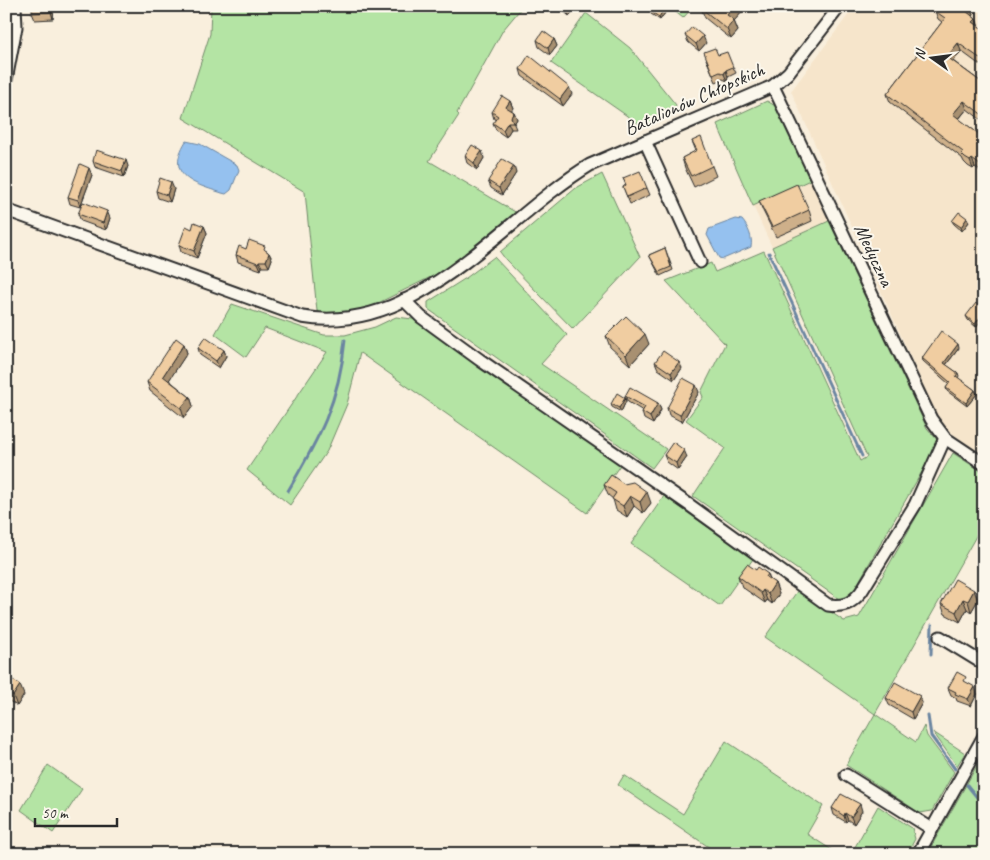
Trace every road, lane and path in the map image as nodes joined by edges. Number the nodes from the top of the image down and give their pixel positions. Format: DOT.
graph roads {
  1 [pos="15,6"];
  2 [pos="840,6"];
  3 [pos="6,80"];
  4 [pos="773,86"];
  5 [pos="645,141"];
  6 [pos="6,210"];
  7 [pos="700,262"];
  8 [pos="404,300"];
  9 [pos="945,438"];
  10 [pos="984,464"];
  11 [pos="940,637"];
  12 [pos="984,664"];
  13 [pos="984,736"];
  14 [pos="846,776"];
  15 [pos="932,829"];
  16 [pos="918,854"];
  1 -- 3 [label="street"];
  2 -- 4 [label="street, Batalionów Chłopskich"];
  4 -- 5 [label="street, Batalionów Chłopskich"];
  4 -- 9 [label="street, Medyczna"];
  5 -- 7 [label="street"];
  5 -- 8 [label="street, Batalionów Chłopskich"];
  6 -- 8 [label="street, Batalionów Chłopskich"];
  8 -- 9 [label="street"];
  9 -- 10 [label="street"];
  11 -- 12 [label="street"];
  13 -- 15 [label="street"];
  14 -- 15 [label="street"];
  15 -- 16 [label="street"];
}
